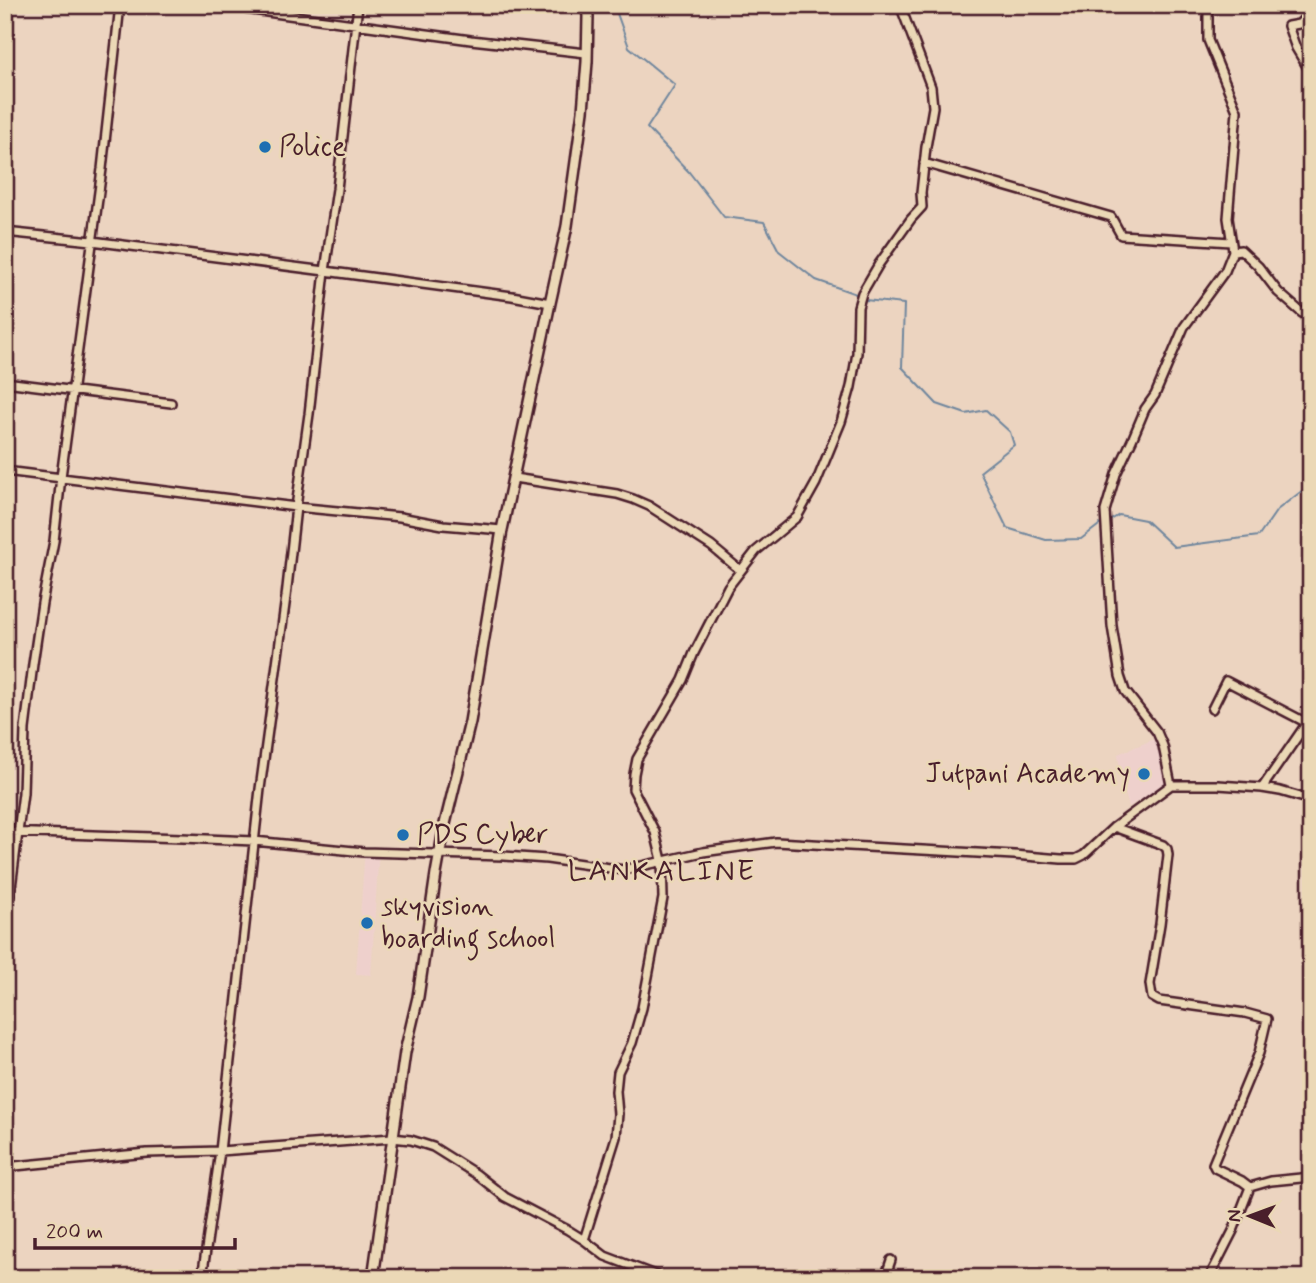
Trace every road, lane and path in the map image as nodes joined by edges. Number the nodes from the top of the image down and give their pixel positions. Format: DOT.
graph roads {
  1 [pos="120,5"];
  2 [pos="215,5"];
  3 [pos="358,5"];
  4 [pos="586,5"];
  5 [pos="900,5"];
  6 [pos="1208,5"];
  7 [pos="1311,11"];
  8 [pos="355,23"];
  9 [pos="586,53"];
  10 [pos="1311,74"];
  11 [pos="924,163"];
  12 [pos="5,232"];
  13 [pos="92,241"];
  14 [pos="1231,242"];
  15 [pos="1233,251"];
  16 [pos="325,271"];
  17 [pos="550,303"];
  18 [pos="1311,318"];
  19 [pos="5,382"];
  20 [pos="72,390"];
  21 [pos="171,404"];
  22 [pos="5,471"];
  23 [pos="61,477"];
  24 [pos="514,478"];
  25 [pos="296,507"];
  26 [pos="502,530"];
  27 [pos="740,570"];
  28 [pos="1212,709"];
  29 [pos="1309,720"];
  30 [pos="1171,785"];
  31 [pos="1262,788"];
  32 [pos="1311,800"];
  33 [pos="1114,827"];
  34 [pos="5,832"];
  35 [pos="18,832"];
  36 [pos="254,841"];
  37 [pos="440,853"];
  38 [pos="662,860"];
  39 [pos="5,935"];
  40 [pos="392,1138"];
  41 [pos="220,1151"];
  42 [pos="5,1167"];
  43 [pos="1311,1177"];
  44 [pos="1250,1187"];
  45 [pos="584,1240"];
  46 [pos="891,1260"];
  47 [pos="655,1277"];
  48 [pos="202,1278"];
  49 [pos="373,1278"];
  50 [pos="667,1278"];
  51 [pos="885,1278"];
  52 [pos="1209,1278"];
  1 -- 13 [label="street"];
  2 -- 8 [label="street"];
  3 -- 8 [label="street"];
  4 -- 9 [label="street"];
  5 -- 11 [label="street"];
  6 -- 14 [label="street"];
  7 -- 10 [label="street"];
  8 -- 9 [label="street"];
  8 -- 16 [label="street"];
  9 -- 17 [label="street"];
  11 -- 14 [label="street"];
  11 -- 27 [label="street"];
  12 -- 13 [label="street"];
  13 -- 16 [label="street"];
  13 -- 20 [label="street"];
  14 -- 15 [label="street"];
  15 -- 18 [label="street"];
  15 -- 30 [label="street"];
  16 -- 17 [label="street"];
  16 -- 25 [label="street"];
  17 -- 24 [label="street"];
  19 -- 20 [label="street"];
  20 -- 21 [label="street"];
  20 -- 23 [label="street"];
  22 -- 23 [label="street"];
  23 -- 25 [label="street"];
  23 -- 35 [label="street"];
  24 -- 26 [label="street"];
  24 -- 27 [label="street"];
  25 -- 26 [label="street"];
  25 -- 36 [label="street"];
  26 -- 37 [label="street"];
  27 -- 38 [label="street"];
  28 -- 29 [label="street"];
  29 -- 31 [label="street"];
  30 -- 31 [label="street"];
  30 -- 33 [label="street"];
  31 -- 32 [label="street"];
  33 -- 38 [label="street"];
  33 -- 44 [label="street"];
  34 -- 35 [label="street"];
  35 -- 36 [label="street"];
  35 -- 39 [label="street"];
  36 -- 37 [label="street"];
  36 -- 41 [label="street"];
  37 -- 38 [label="street"];
  37 -- 40 [label="street"];
  38 -- 45 [label="street"];
  40 -- 41 [label="street"];
  40 -- 45 [label="street"];
  40 -- 49 [label="street"];
  41 -- 42 [label="street"];
  41 -- 48 [label="street"];
  43 -- 44 [label="street"];
  44 -- 52 [label="street"];
  45 -- 47 [label="street"];
  46 -- 51 [label="street"];
  47 -- 50 [label="street"];
}
